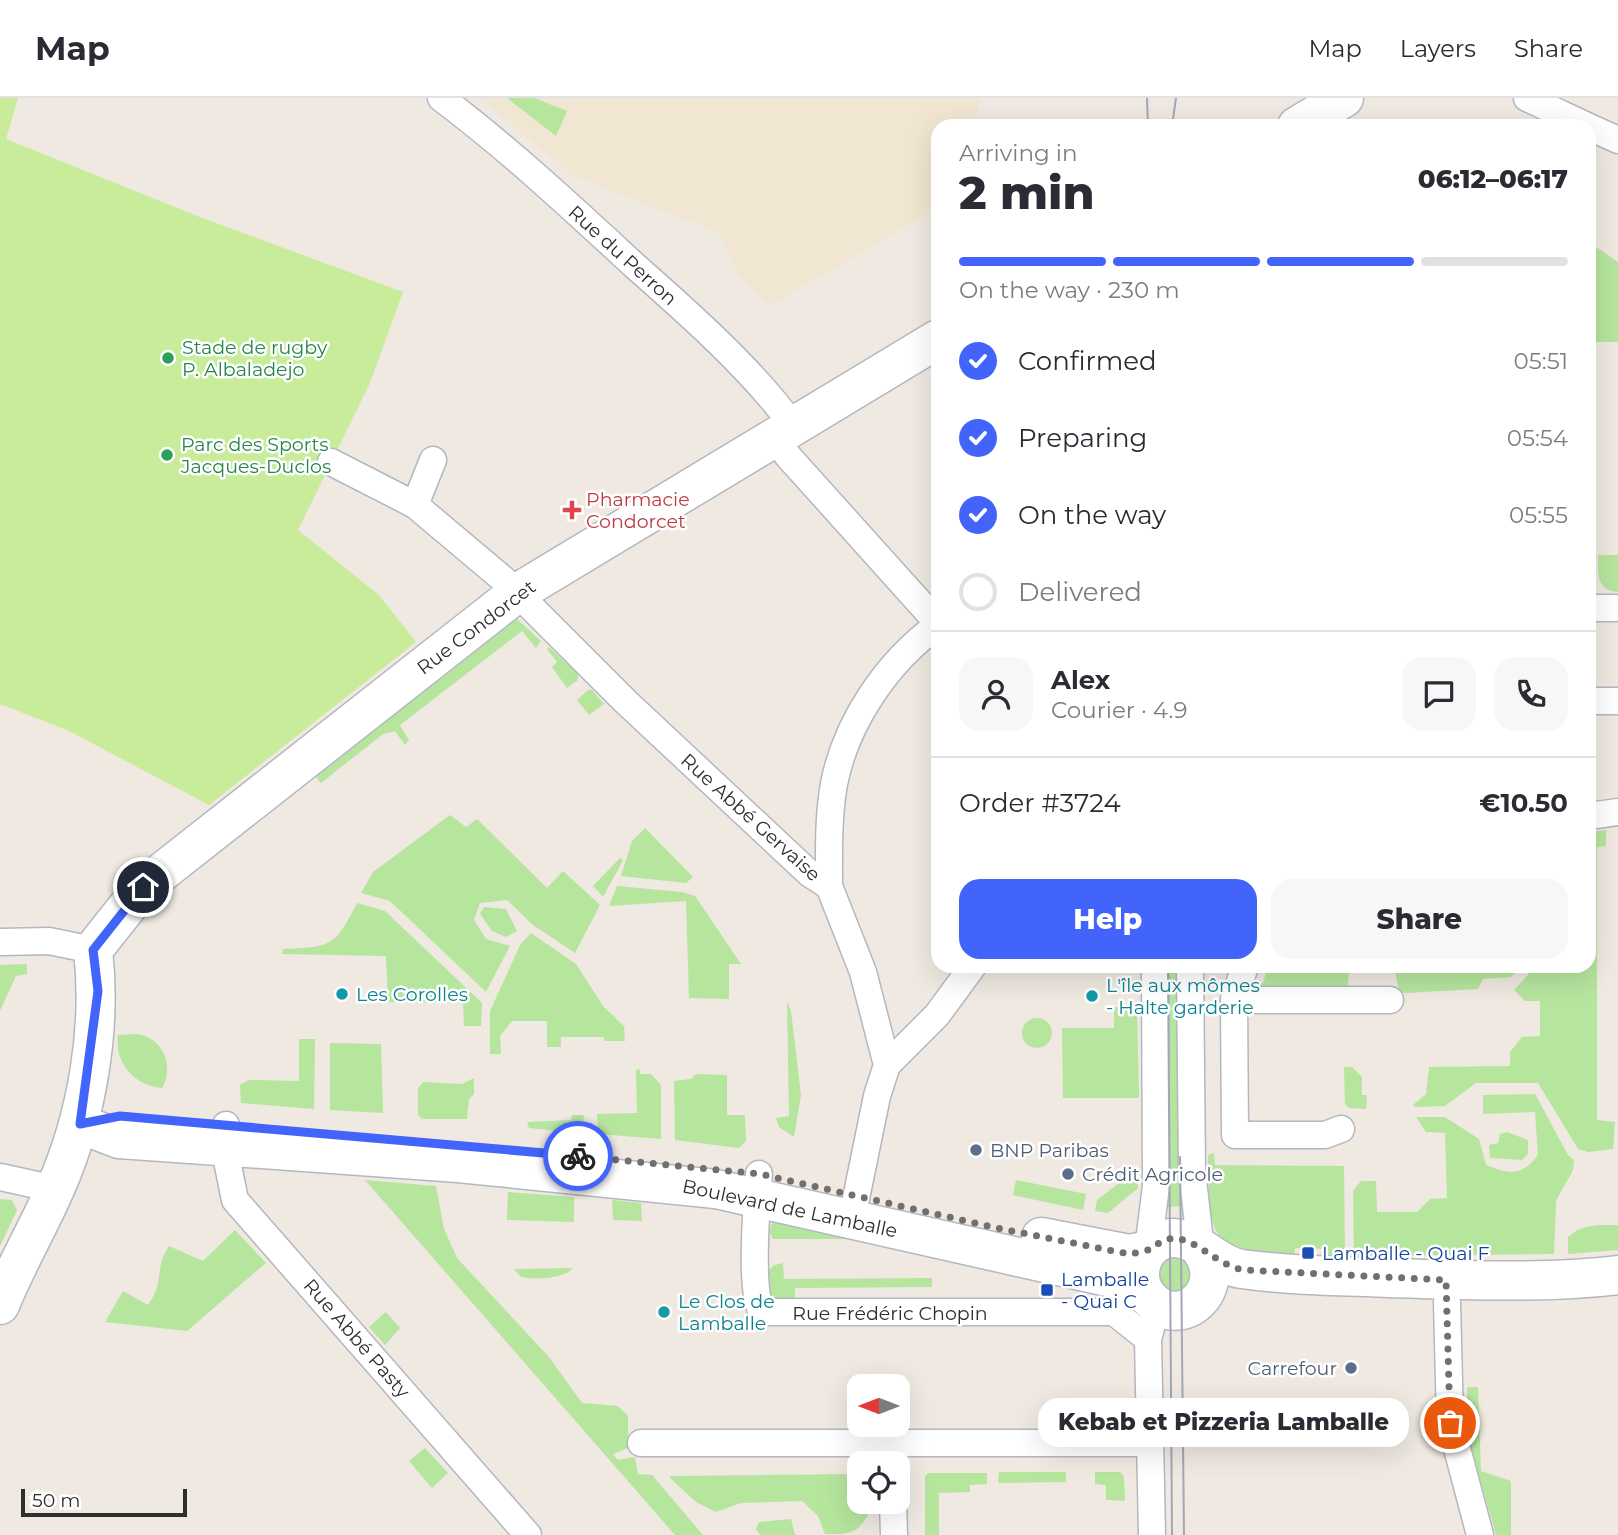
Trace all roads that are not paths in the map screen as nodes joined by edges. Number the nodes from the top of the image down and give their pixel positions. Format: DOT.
graph roads {
  1 [pos="441,98"];
  2 [pos="1344,98"];
  3 [pos="1527,98"];
  4 [pos="1309,119"];
  5 [pos="1573,119"];
  6 [pos="1596,130"];
  7 [pos="1618,140"];
  8 [pos="931,344"];
  9 [pos="784,432"];
  10 [pos="433,460"];
  11 [pos="331,462"];
  12 [pos="415,505"];
  13 [pos="517,593"];
  14 [pos="1596,608"];
  15 [pos="1618,608"];
  16 [pos="931,616"];
  17 [pos="931,630"];
  18 [pos="1596,701"];
  19 [pos="1618,701"];
  20 [pos="1618,812"];
  21 [pos="1596,815"];
  22 [pos="829,886"];
  23 [pos="0,942"];
  24 [pos="93,950"];
  25 [pos="969,973"];
  26 [pos="1155,973"];
  27 [pos="1191,973"];
  28 [pos="1243,973"];
  29 [pos="1390,999"];
  30 [pos="1234,1000"];
  31 [pos="887,1065"];
  32 [pos="80,1124"];
  33 [pos="1341,1129"];
  34 [pos="1235,1135"];
  35 [pos="225,1136"];
  36 [pos="1191,1138"];
  37 [pos="0,1177"];
  38 [pos="758,1186"];
  39 [pos="55,1189"];
  40 [pos="855,1207"];
  41 [pos="1149,1250"];
  42 [pos="1202,1250"];
  43 [pos="1618,1275"];
  44 [pos="1446,1291"];
  45 [pos="1618,1292"];
  46 [pos="2,1293"];
  47 [pos="1147,1296"];
  48 [pos="1196,1304"];
  49 [pos="1148,1339"];
  50 [pos="641,1443"];
  51 [pos="1151,1443"];
  52 [pos="865,1451"];
  53 [pos="910,1451"];
  54 [pos="893,1514"];
  55 [pos="528,1535"];
  56 [pos="894,1535"];
  57 [pos="1152,1535"];
  58 [pos="1480,1535"];
  1 -- 9 [label="street, Rue du Perron"];
  2 -- 4 [label="street"];
  3 -- 5 [label="street"];
  6 -- 7 [label="street"];
  8 -- 9 [label="street, Rue Condorcet"];
  9 -- 13 [label="street, Rue Condorcet"];
  9 -- 16 [label="street, Rue du Perron"];
  10 -- 12 [label="street"];
  11 -- 12 [label="street, Rue Abbé Gervaise"];
  12 -- 13 [label="street, Rue Abbé Gervaise"];
  13 -- 22 [label="street, Rue Abbé Gervaise"];
  13 -- 24 [label="street, Rue Condorcet"];
  14 -- 15 [label="street"];
  17 -- 22 [label="street"];
  18 -- 19 [label="street"];
  20 -- 21 [label="street"];
  22 -- 31 [label="street, Rue Abbé Gervaise"];
  23 -- 24 [label="street"];
  24 -- 32 [label="street"];
  25 -- 31 [label="street"];
  26 -- 41 [label="street"];
  27 -- 36 [label="street"];
  28 -- 30 [label="street"];
  29 -- 30 [label="street"];
  30 -- 34 [label="street"];
  31 -- 40 [label="street"];
  32 -- 35 [label="street, Boulevard de Lamballe"];
  32 -- 39 [label="street"];
  33 -- 34 [label="street"];
  34 -- 36 [label="street"];
  35 -- 38 [label="street, Boulevard de Lamballe"];
  35 -- 55 [label="street, Rue Abbé Pasty"];
  36 -- 42 [label="street"];
  37 -- 39 [label="street"];
  38 -- 40 [label="street, Boulevard de Lamballe"];
  38 -- 49 [label="street, Rue Frédéric Chopin"];
  39 -- 46 [label="street"];
  40 -- 41 [label="street, Boulevard de Lamballe"];
  40 -- 47 [label="street, Boulevard de Lamballe"];
  41 -- 42 [label="street"];
  41 -- 47 [label="street"];
  42 -- 44 [label="street"];
  42 -- 48 [label="street"];
  43 -- 44 [label="street"];
  44 -- 45 [label="street"];
  44 -- 48 [label="street"];
  44 -- 58 [label="street"];
  47 -- 48 [label="street"];
  47 -- 49 [label="street"];
  49 -- 51 [label="street"];
  50 -- 52 [label="street"];
  51 -- 53 [label="street"];
  51 -- 57 [label="street"];
  54 -- 56 [label="street"];
}
